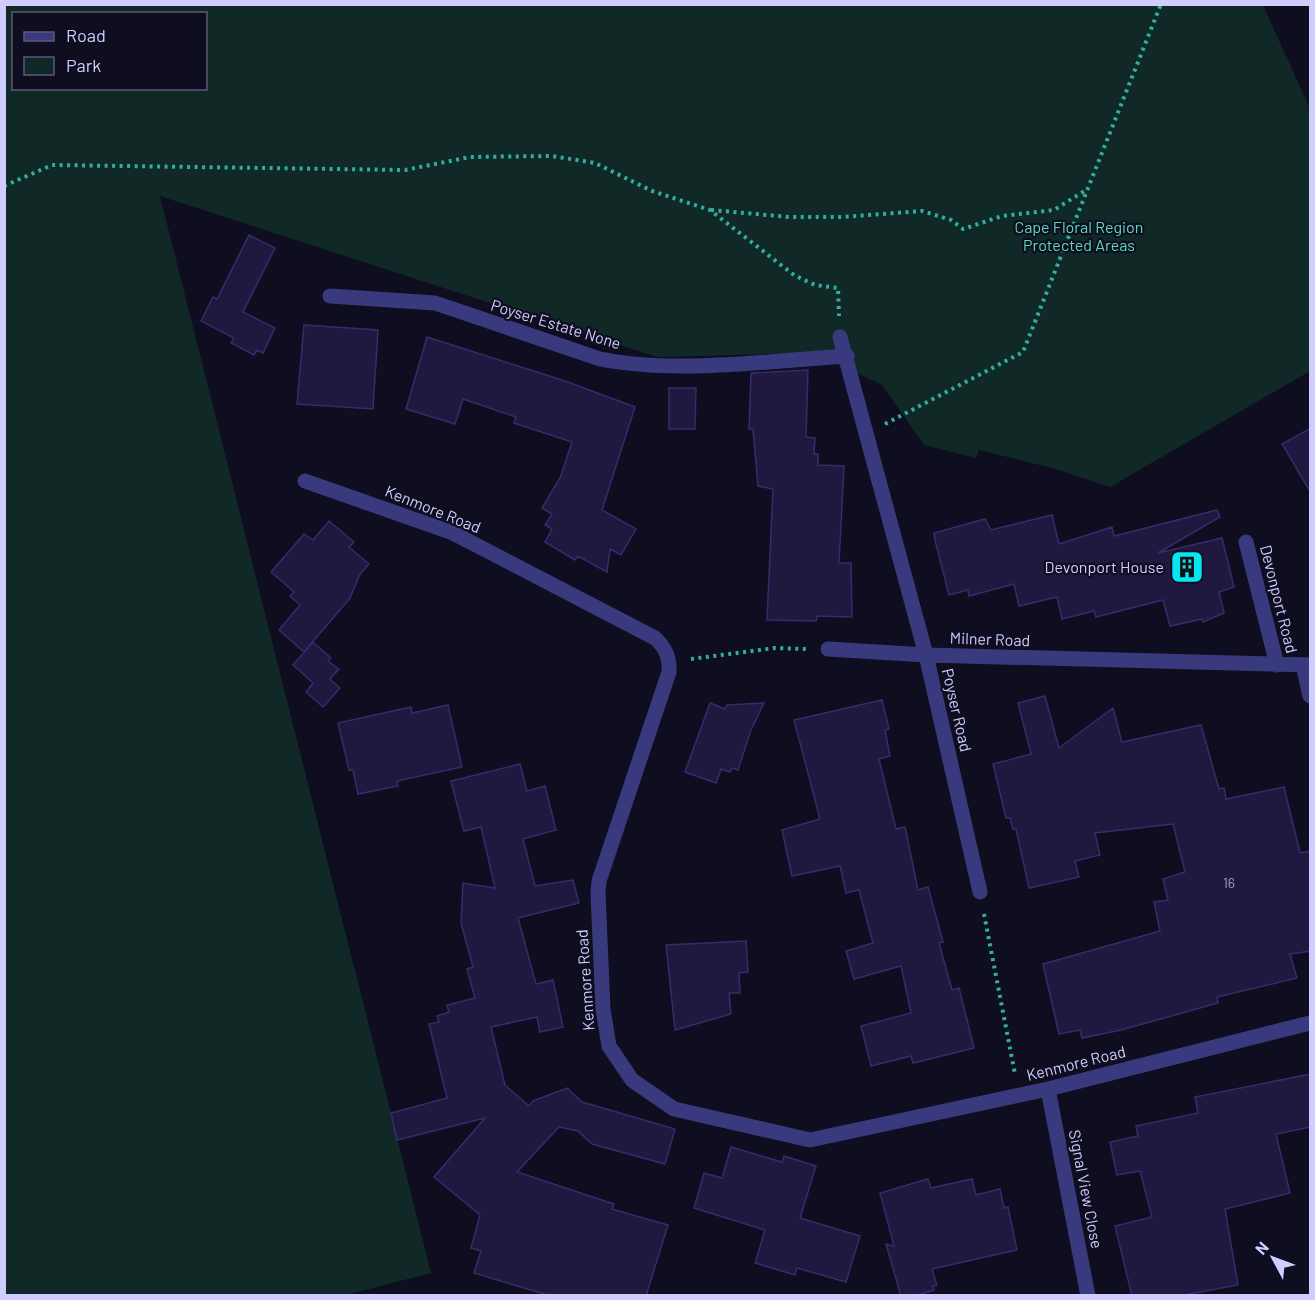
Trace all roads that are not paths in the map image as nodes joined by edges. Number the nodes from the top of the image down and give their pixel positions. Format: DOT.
graph roads {
  1 [pos="330,296"];
  2 [pos="840,337"];
  3 [pos="847,356"];
  4 [pos="305,481"];
  5 [pos="1246,542"];
  6 [pos="828,650"];
  7 [pos="926,655"];
  8 [pos="1277,665"];
  9 [pos="1307,665"];
  10 [pos="1311,696"];
  11 [pos="980,892"];
  12 [pos="1311,1023"];
  13 [pos="1048,1089"];
  14 [pos="1088,1296"];
  1 -- 3 [label="street, Poyser Estate None"];
  2 -- 3 [label="street, Poyser Road"];
  3 -- 7 [label="street, Poyser Road"];
  4 -- 13 [label="street, Kenmore Road"];
  5 -- 8 [label="street, Devonport Road"];
  6 -- 7 [label="street, Milner Road"];
  7 -- 8 [label="street, Milner Road"];
  7 -- 11 [label="street, Poyser Road"];
  8 -- 9 [label="street, Milner Road"];
  9 -- 10 [label="street, Devonport Road"];
  12 -- 13 [label="street, Kenmore Road"];
  13 -- 14 [label="street, Signal View Close"];
}
